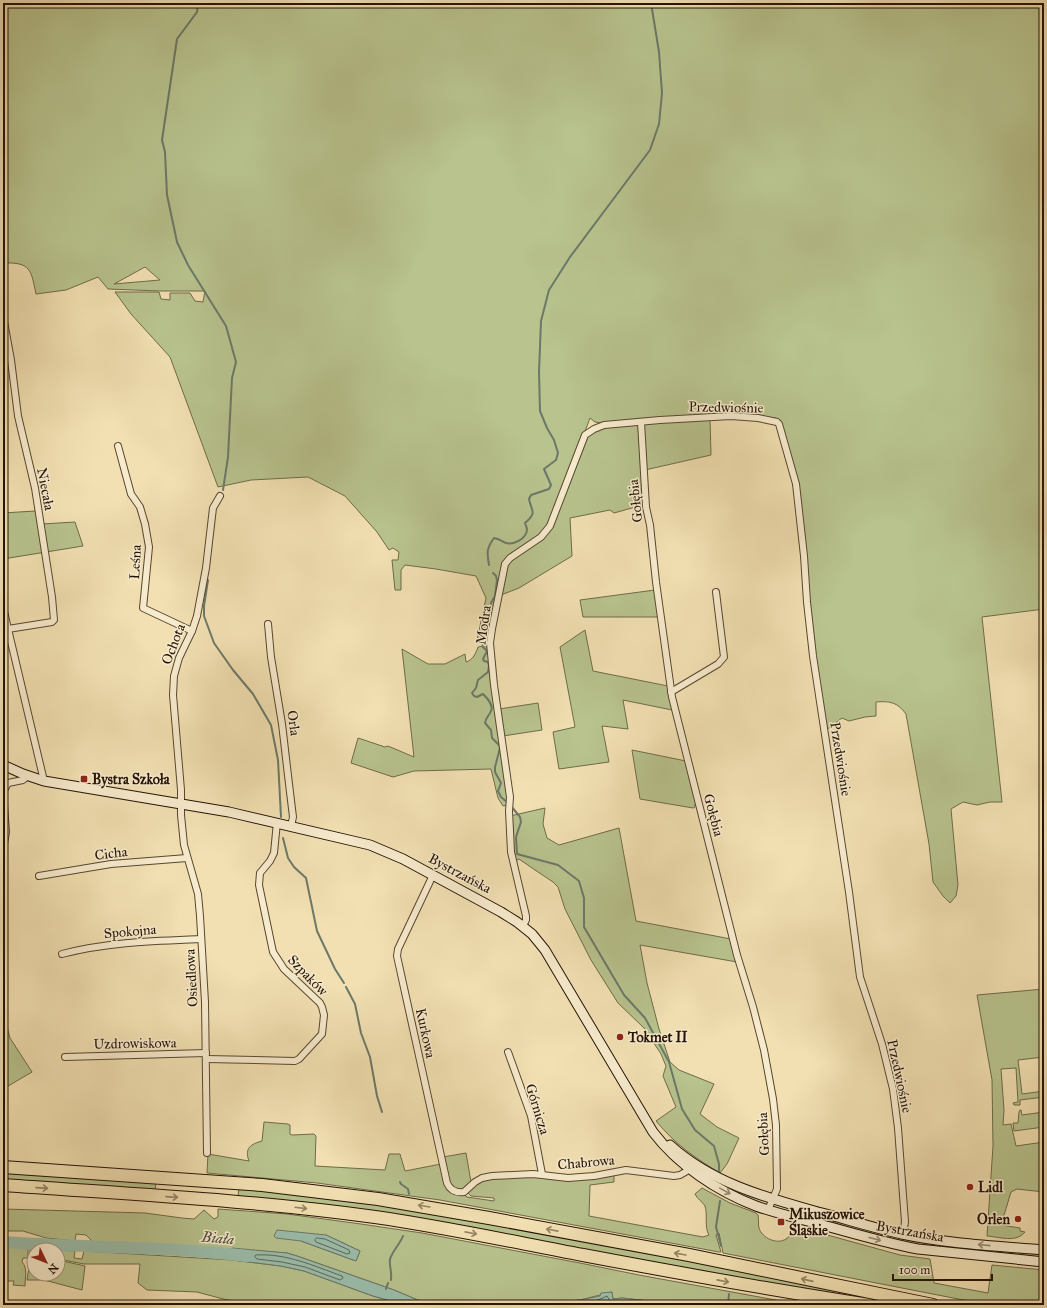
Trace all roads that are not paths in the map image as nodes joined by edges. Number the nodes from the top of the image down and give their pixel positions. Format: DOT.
graph roads {
  1 [pos="3,316"];
  2 [pos="641,422"];
  3 [pos="118,446"];
  4 [pos="220,496"];
  5 [pos="716,592"];
  6 [pos="3,607"];
  7 [pos="268,624"];
  8 [pos="8,629"];
  9 [pos="192,631"];
  10 [pos="671,692"];
  11 [pos="3,765"];
  12 [pos="28,776"];
  13 [pos="44,781"];
  14 [pos="181,804"];
  15 [pos="277,822"];
  16 [pos="291,826"];
  17 [pos="3,850"];
  18 [pos="187,858"];
  19 [pos="433,875"];
  20 [pos="39,876"];
  21 [pos="522,926"];
  22 [pos="201,939"];
  23 [pos="62,954"];
  24 [pos="508,1052"];
  25 [pos="206,1056"];
  26 [pos="64,1057"];
  27 [pos="207,1153"];
  28 [pos="3,1167"];
  29 [pos="694,1168"];
  30 [pos="542,1174"];
  31 [pos="3,1185"];
  32 [pos="464,1192"];
  33 [pos="774,1199"];
  34 [pos="768,1210"];
  35 [pos="904,1234"];
  36 [pos="1044,1250"];
  37 [pos="1044,1262"];
  38 [pos="757,1287"];
  39 [pos="822,1305"];
  40 [pos="869,1305"];
  41 [pos="933,1305"];
  1 -- 8 [label="street, Niecała"];
  2 -- 10 [label="street, Gołębia"];
  2 -- 21 [label="street, Modra"];
  2 -- 35 [label="street, Przedwiośnie"];
  3 -- 9 [label="street, Leśna"];
  4 -- 9 [label="street, Ochota"];
  5 -- 10 [label="street"];
  6 -- 8 [label="street"];
  7 -- 16 [label="street, Orla"];
  8 -- 13 [label="street"];
  9 -- 14 [label="street, Ochota"];
  10 -- 33 [label="street, Gołębia"];
  11 -- 12 [label="main road, Bystrzańska"];
  12 -- 13 [label="main road, Bystrzańska"];
  12 -- 17 [label="street"];
  13 -- 14 [label="main road, Bystrzańska"];
  14 -- 15 [label="main road, Bystrzańska"];
  14 -- 18 [label="street, Osiedlowa"];
  15 -- 16 [label="main road, Bystrzańska"];
  15 -- 25 [label="street, Szpaków"];
  16 -- 19 [label="main road, Bystrzańska"];
  18 -- 20 [label="street, Cicha"];
  18 -- 22 [label="street, Osiedlowa"];
  19 -- 21 [label="main road, Bystrzańska"];
  19 -- 32 [label="street, Kurkowa"];
  21 -- 29 [label="main road, Bystrzańska"];
  22 -- 23 [label="street, Spokojna"];
  22 -- 25 [label="street, Osiedlowa"];
  24 -- 30 [label="street, Górnicza"];
  25 -- 26 [label="street, Uzdrowiskowa"];
  25 -- 27 [label="street, Osiedlowa"];
  41 -- 28 [label="highway, one-way"];
  29 -- 30 [label="street, Chabrowa"];
  29 -- 33 [label="main road, Bystrzańska"];
  29 -- 34 [label="main road, Bystrzańska, one-way"];
  30 -- 32 [label="street, Chabrowa"];
  31 -- 38 [label="highway, one-way"];
  33 -- 34 [label="street, Gołębia"];
  33 -- 35 [label="main road, Bystrzańska"];
  34 -- 37 [label="main road, Bystrzańska, one-way"];
  36 -- 35 [label="main road, Bystrzańska, one-way"];
  38 -- 39 [label="highway"];
  38 -- 40 [label="highway"];
}
